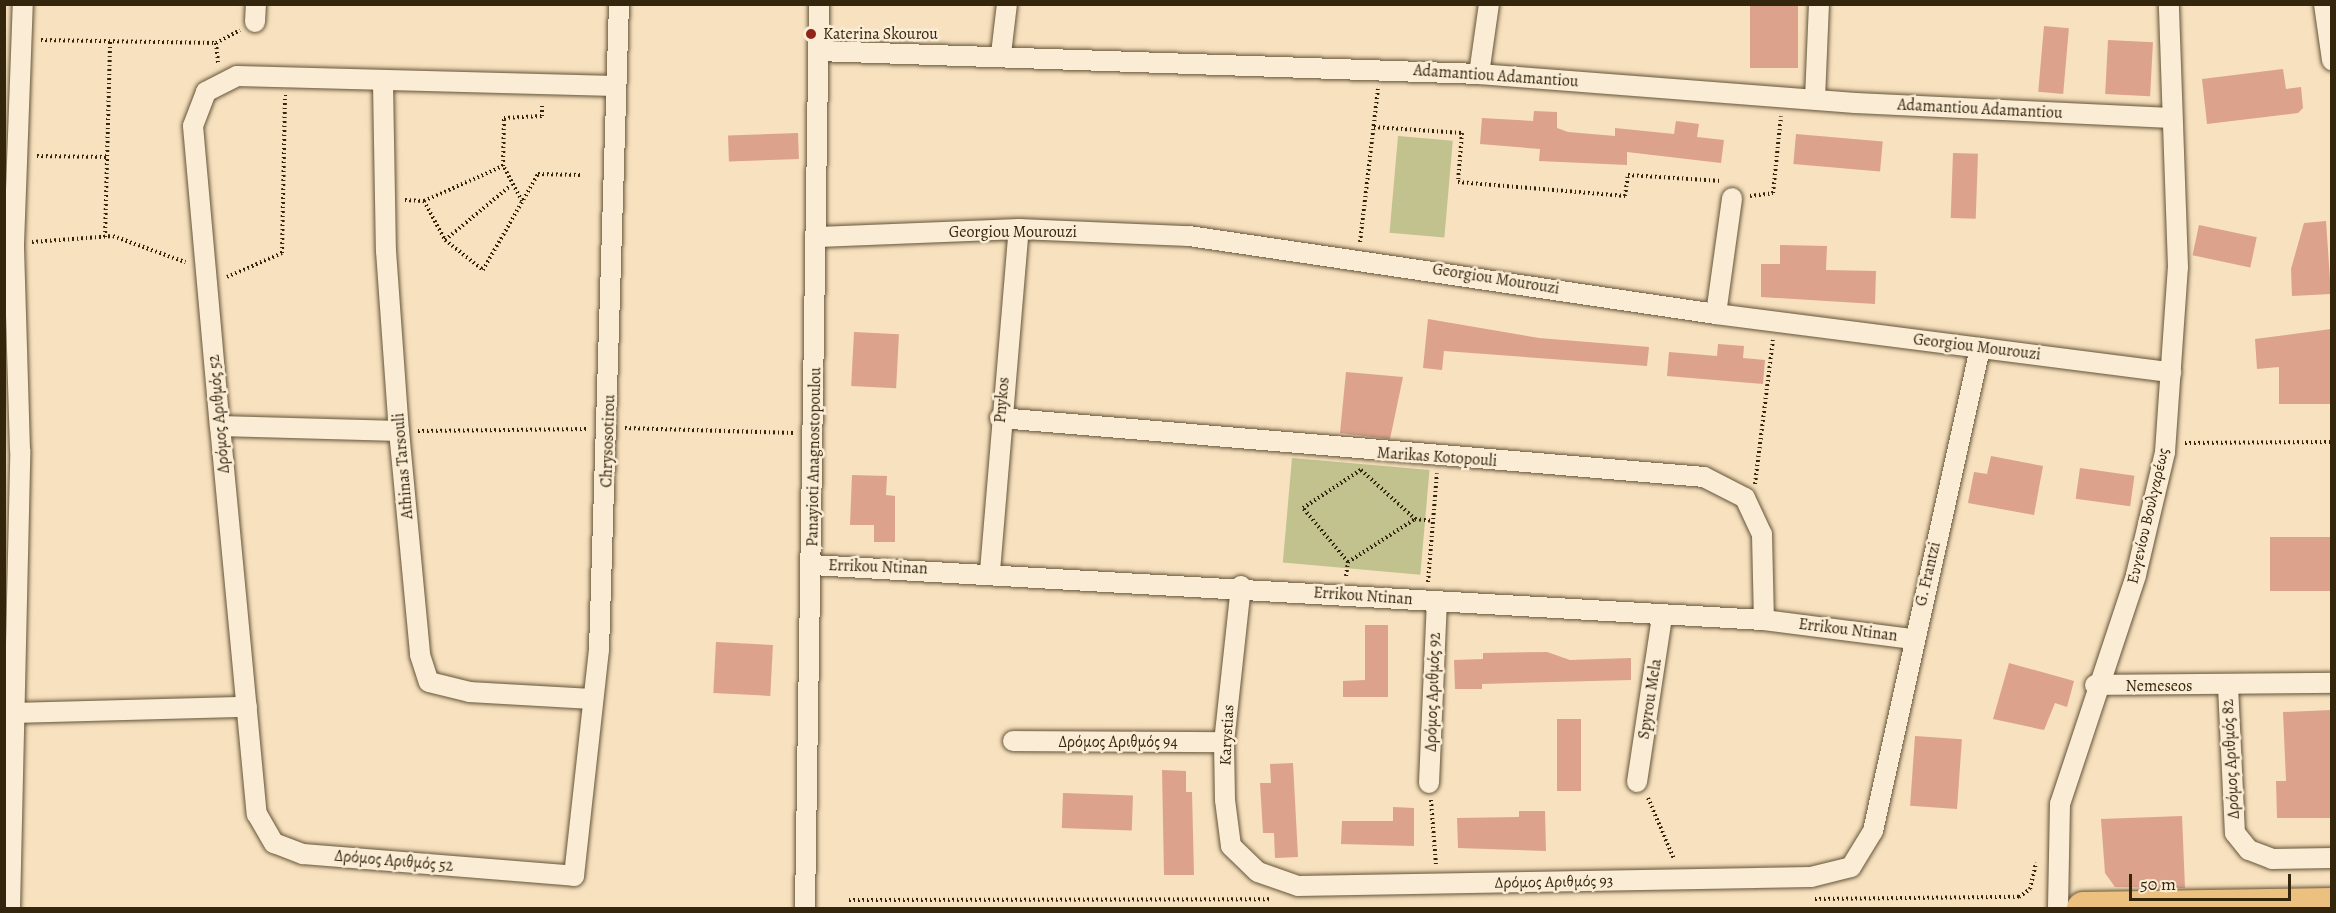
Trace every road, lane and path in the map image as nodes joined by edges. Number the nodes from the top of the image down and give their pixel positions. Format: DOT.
graph roads {
  1 [pos="23,4"];
  2 [pos="620,4"];
  3 [pos="819,4"];
  4 [pos="1006,4"];
  5 [pos="1489,4"];
  6 [pos="1819,4"];
  7 [pos="2169,4"];
  8 [pos="2324,4"];
  9 [pos="256,13"];
  10 [pos="22,40"];
  11 [pos="110,41"];
  12 [pos="818,51"];
  13 [pos="1001,54"];
  14 [pos="2331,60"];
  15 [pos="1380,70"];
  16 [pos="1479,74"];
  17 [pos="286,78"];
  18 [pos="383,83"];
  19 [pos="615,86"];
  20 [pos="1783,97"];
  21 [pos="1815,99"];
  22 [pos="542,100"];
  23 [pos="2172,118"];
  24 [pos="1374,127"];
  25 [pos="18,156"];
  26 [pos="108,157"];
  27 [pos="503,166"];
  28 [pos="580,175"];
  29 [pos="510,186"];
  30 [pos="1732,198"];
  31 [pos="396,200"];
  32 [pos="424,201"];
  33 [pos="522,201"];
  34 [pos="1019,230"];
  35 [pos="105,237"];
  36 [pos="818,237"];
  37 [pos="446,240"];
  38 [pos="11,252"];
  39 [pos="1358,258"];
  40 [pos="206,278"];
  41 [pos="1716,314"];
  42 [pos="1775,322"];
  43 [pos="1980,348"];
  44 [pos="2171,372"];
  45 [pos="1000,418"];
  46 [pos="220,426"];
  47 [pos="399,431"];
  48 [pos="2331,442"];
  49 [pos="2166,443"];
  50 [pos="12,450"];
  51 [pos="1438,457"];
  52 [pos="1745,498"];
  53 [pos="1415,519"];
  54 [pos="1433,521"];
  55 [pos="813,565"];
  56 [pos="990,571"];
  57 [pos="1241,586"];
  58 [pos="1432,601"];
  59 [pos="1662,616"];
  60 [pos="1764,620"];
  61 [pos="1913,639"];
  62 [pos="2331,683"];
  63 [pos="2095,685"];
  64 [pos="2228,686"];
  65 [pos="591,699"];
  66 [pos="247,707"];
  67 [pos="13,713"];
  68 [pos="1013,741"];
  69 [pos="1224,742"];
  70 [pos="1637,782"];
  71 [pos="1429,783"];
  72 [pos="2331,858"];
  73 [pos="2036,863"];
  74 [pos="1851,867"];
  75 [pos="1258,872"];
  76 [pos="574,876"];
  77 [pos="1680,880"];
  78 [pos="1437,884"];
  79 [pos="1999,899"];
  80 [pos="2331,904"];
  81 [pos="10,909"];
  82 [pos="805,909"];
  83 [pos="2058,909"];
  84 [pos="2083,909"];
  1 -- 10 [label="street"];
  2 -- 19 [label="street, Chrysosotirou"];
  3 -- 12 [label="street, Panayioti Anagnostopoulou"];
  4 -- 13 [label="street"];
  5 -- 16 [label="street"];
  6 -- 21 [label="street"];
  7 -- 23 [label="street, Ευγενίου Βουλγαρέως"];
  8 -- 14 [label="street"];
  9 -- 11 [label="path"];
  10 -- 11 [label="path"];
  10 -- 25 [label="street"];
  11 -- 26 [label="path"];
  12 -- 13 [label="street, Adamantiou Adamantiou"];
  12 -- 36 [label="street, Panayioti Anagnostopoulou"];
  13 -- 15 [label="street, Adamantiou Adamantiou"];
  15 -- 16 [label="street, Adamantiou Adamantiou"];
  15 -- 24 [label="path"];
  16 -- 20 [label="street, Adamantiou Adamantiou"];
  17 -- 18 [label="street, Δρόμος Αριθμός 52"];
  17 -- 40 [label="path"];
  17 -- 40 [label="street, Δρόμος Αριθμός 52"];
  18 -- 19 [label="street, Δρόμος Αριθμός 52"];
  18 -- 47 [label="street, Athinas Tarsouli"];
  19 -- 65 [label="street, Chrysosotirou"];
  20 -- 21 [label="street, Adamantiou Adamantiou"];
  20 -- 30 [label="path"];
  21 -- 23 [label="street, Adamantiou Adamantiou"];
  22 -- 27 [label="path"];
  23 -- 44 [label="street, Ευγενίου Βουλγαρέως"];
  24 -- 30 [label="path"];
  24 -- 39 [label="path"];
  25 -- 26 [label="path"];
  25 -- 38 [label="street"];
  26 -- 35 [label="path"];
  27 -- 29 [label="path"];
  27 -- 32 [label="path"];
  28 -- 33 [label="path"];
  29 -- 33 [label="path"];
  29 -- 37 [label="path"];
  30 -- 41 [label="street"];
  31 -- 32 [label="path"];
  32 -- 37 [label="path"];
  33 -- 37 [label="path"];
  34 -- 36 [label="street, Georgiou Mourouzi"];
  34 -- 39 [label="street, Georgiou Mourouzi"];
  34 -- 45 [label="street, Pnykos"];
  35 -- 38 [label="path"];
  35 -- 40 [label="path"];
  36 -- 55 [label="street, Panayioti Anagnostopoulou"];
  38 -- 50 [label="street"];
  39 -- 41 [label="street, Georgiou Mourouzi"];
  40 -- 46 [label="street, Δρόμος Αριθμός 52"];
  41 -- 42 [label="street, Georgiou Mourouzi"];
  42 -- 43 [label="street, Georgiou Mourouzi"];
  42 -- 52 [label="path"];
  43 -- 44 [label="street, Georgiou Mourouzi"];
  43 -- 61 [label="street, G. Frantzi"];
  44 -- 49 [label="street, Ευγενίου Βουλγαρέως"];
  45 -- 51 [label="street, Marikas Kotopouli"];
  45 -- 56 [label="street, Pnykos"];
  46 -- 47 [label="street"];
  46 -- 66 [label="street, Δρόμος Αριθμός 52"];
  47 -- 65 [label="street, Athinas Tarsouli"];
  48 -- 49 [label="path"];
  49 -- 63 [label="street, Ευγενίου Βουλγαρέως"];
  50 -- 67 [label="street"];
  51 -- 52 [label="street, Marikas Kotopouli"];
  51 -- 54 [label="path"];
  52 -- 60 [label="street"];
  53 -- 53 [label="path"];
  53 -- 54 [label="path"];
  54 -- 58 [label="path"];
  55 -- 56 [label="street, Errikou Ntinan"];
  55 -- 82 [label="street, Panayioti Anagnostopoulou"];
  56 -- 57 [label="street, Errikou Ntinan"];
  57 -- 58 [label="street, Errikou Ntinan"];
  57 -- 69 [label="street, Karystias"];
  58 -- 59 [label="street, Errikou Ntinan"];
  58 -- 71 [label="street, Δρόμος Αριθμός 92"];
  59 -- 60 [label="street, Errikou Ntinan"];
  59 -- 70 [label="street, Spyrou Mela"];
  60 -- 61 [label="street, Errikou Ntinan"];
  61 -- 74 [label="street, G. Frantzi"];
  62 -- 64 [label="street, Nemeseos"];
  63 -- 64 [label="street, Nemeseos"];
  63 -- 83 [label="street, Ευγενίου Βουλγαρέως"];
  64 -- 72 [label="street, Δρόμος Αριθμός 82"];
  65 -- 76 [label="street, Chrysosotirou"];
  66 -- 67 [label="street"];
  66 -- 76 [label="street, Δρόμος Αριθμός 52"];
  67 -- 81 [label="street"];
  68 -- 69 [label="street, Δρόμος Αριθμός 94"];
  69 -- 75 [label="street, Karystias"];
  70 -- 77 [label="path"];
  71 -- 78 [label="path"];
  73 -- 79 [label="path"];
  74 -- 77 [label="street, Δρόμος Αριθμός 93"];
  75 -- 78 [label="street, Δρόμος Αριθμός 93"];
  77 -- 78 [label="street, Δρόμος Αριθμός 93"];
  80 -- 84 [label="main road"];
}
